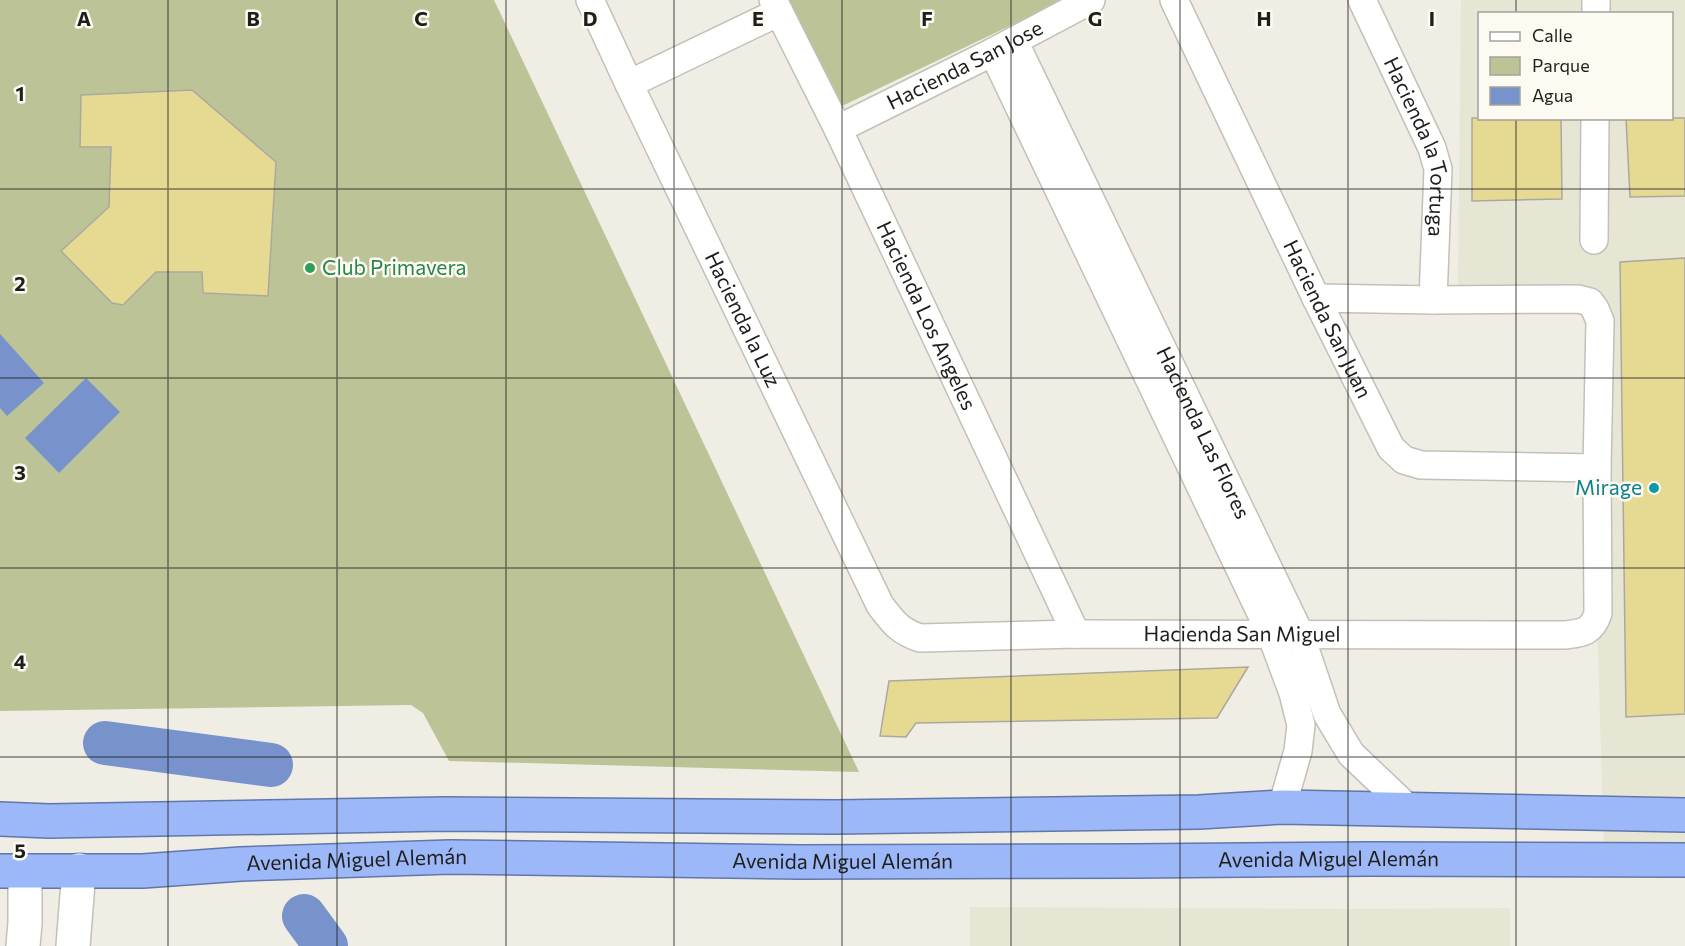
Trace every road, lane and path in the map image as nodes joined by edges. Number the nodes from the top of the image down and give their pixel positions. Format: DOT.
graph roads {
  1 [pos="590,0"];
  2 [pos="1090,0"];
  3 [pos="1174,0"];
  4 [pos="1362,0"];
  5 [pos="776,6"];
  6 [pos="1004,47"];
  7 [pos="629,84"];
  8 [pos="1595,120"];
  9 [pos="838,129"];
  10 [pos="1594,240"];
  11 [pos="1316,298"];
  12 [pos="1433,300"];
  13 [pos="1597,468"];
  14 [pos="906,633"];
  15 [pos="1076,634"];
  16 [pos="1271,634"];
  17 [pos="1300,634"];
  18 [pos="1282,807"];
  19 [pos="1409,809"];
  20 [pos="1685,815"];
  21 [pos="0,819"];
  22 [pos="1685,860"];
  23 [pos="79,870"];
  24 [pos="12,871"];
  25 [pos="23,946"];
  26 [pos="73,946"];
  1 -- 7 [label="street, Hacienda la Luz"];
  2 -- 6 [label="street, Hacienda San Jose"];
  3 -- 11 [label="street, Hacienda San Juan"];
  4 -- 12 [label="street, Hacienda la Tortuga"];
  5 -- 7 [label="street"];
  5 -- 9 [label="street, Hacienda Los Angeles"];
  6 -- 9 [label="street, Hacienda San Jose"];
  6 -- 16 [label="street, Hacienda Las Flores"];
  6 -- 17 [label="street, Hacienda Las Flores"];
  7 -- 14 [label="street, Hacienda la Luz"];
  8 -- 10 [label="street"];
  9 -- 15 [label="street, Hacienda Los Angeles"];
  11 -- 12 [label="street"];
  11 -- 13 [label="street, Hacienda San Juan"];
  12 -- 13 [label="street"];
  13 -- 17 [label="street, Hacienda San Miguel"];
  14 -- 15 [label="street, Hacienda San Miguel"];
  15 -- 16 [label="street, Hacienda San Miguel"];
  16 -- 17 [label="street, Hacienda San Miguel"];
  16 -- 18 [label="street, Hacienda Las Flores"];
  17 -- 19 [label="street, Hacienda Las Flores"];
  18 -- 19 [label="highway, Avenida Miguel Alemán"];
  18 -- 21 [label="highway, Avenida Miguel Alemán"];
  19 -- 20 [label="highway, Avenida Miguel Alemán"];
  22 -- 23 [label="highway, Avenida Miguel Alemán"];
  23 -- 24 [label="highway, Avenida Miguel Alemán"];
  23 -- 26 [label="street"];
  24 -- 25 [label="street"];
}
